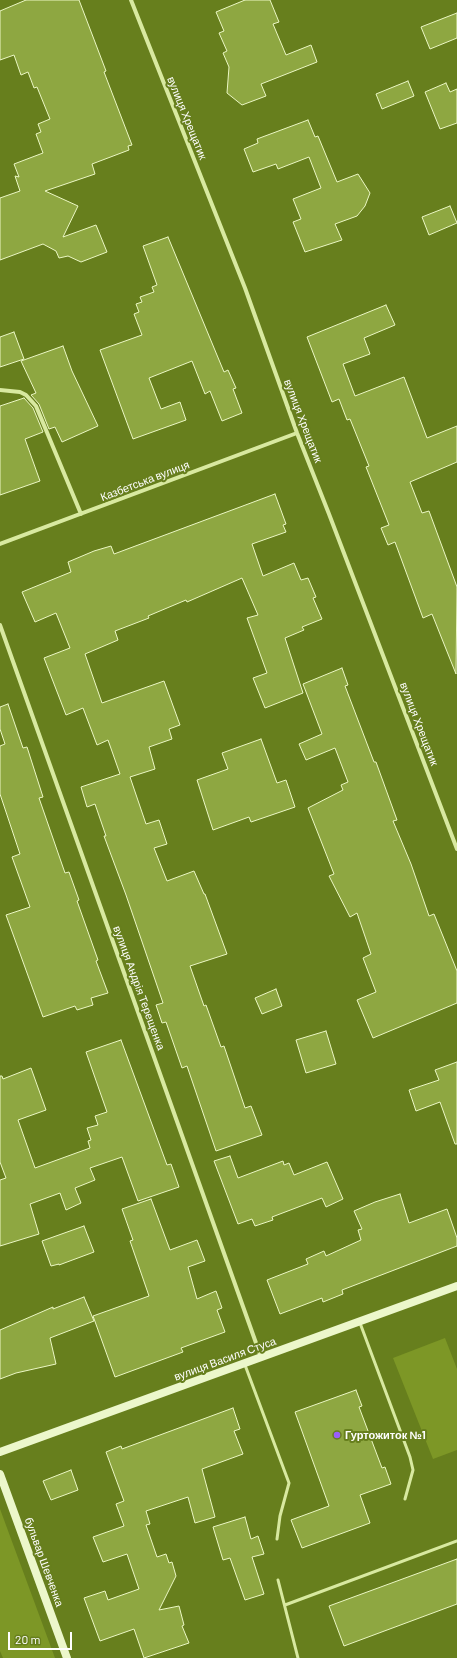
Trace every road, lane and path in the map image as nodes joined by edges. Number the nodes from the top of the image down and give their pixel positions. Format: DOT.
graph roads {
  1 [pos="131,0"];
  2 [pos="0,390"];
  3 [pos="297,433"];
  4 [pos="81,514"];
  5 [pos="0,544"];
  6 [pos="0,625"];
  7 [pos="457,849"];
  8 [pos="457,1286"];
  9 [pos="359,1322"];
  10 [pos="261,1357"];
  11 [pos="244,1364"];
  12 [pos="0,1452"];
  13 [pos="0,1474"];
  14 [pos="405,1499"];
  15 [pos="277,1540"];
  16 [pos="457,1541"];
  17 [pos="278,1580"];
  18 [pos="285,1605"];
  19 [pos="67,1658"];
  20 [pos="298,1658"];
  1 -- 3 [label="street, вулиця Хрещатик"];
  2 -- 4 [label="street"];
  3 -- 4 [label="street, Казбетська вулиця"];
  3 -- 7 [label="street, вулиця Хрещатик"];
  4 -- 5 [label="street, Казбетська вулиця"];
  6 -- 10 [label="street, вулиця Андрія Терещенка"];
  8 -- 9 [label="street, вулиця Василя Стуса"];
  9 -- 10 [label="street, вулиця Василя Стуса"];
  9 -- 14 [label="lane"];
  10 -- 11 [label="street, вулиця Василя Стуса"];
  11 -- 12 [label="street, вулиця Василя Стуса"];
  11 -- 15 [label="lane"];
  13 -- 19 [label="street, бульвар Шевченка"];
  16 -- 18 [label="lane"];
  17 -- 18 [label="lane"];
  18 -- 20 [label="lane"];
}
